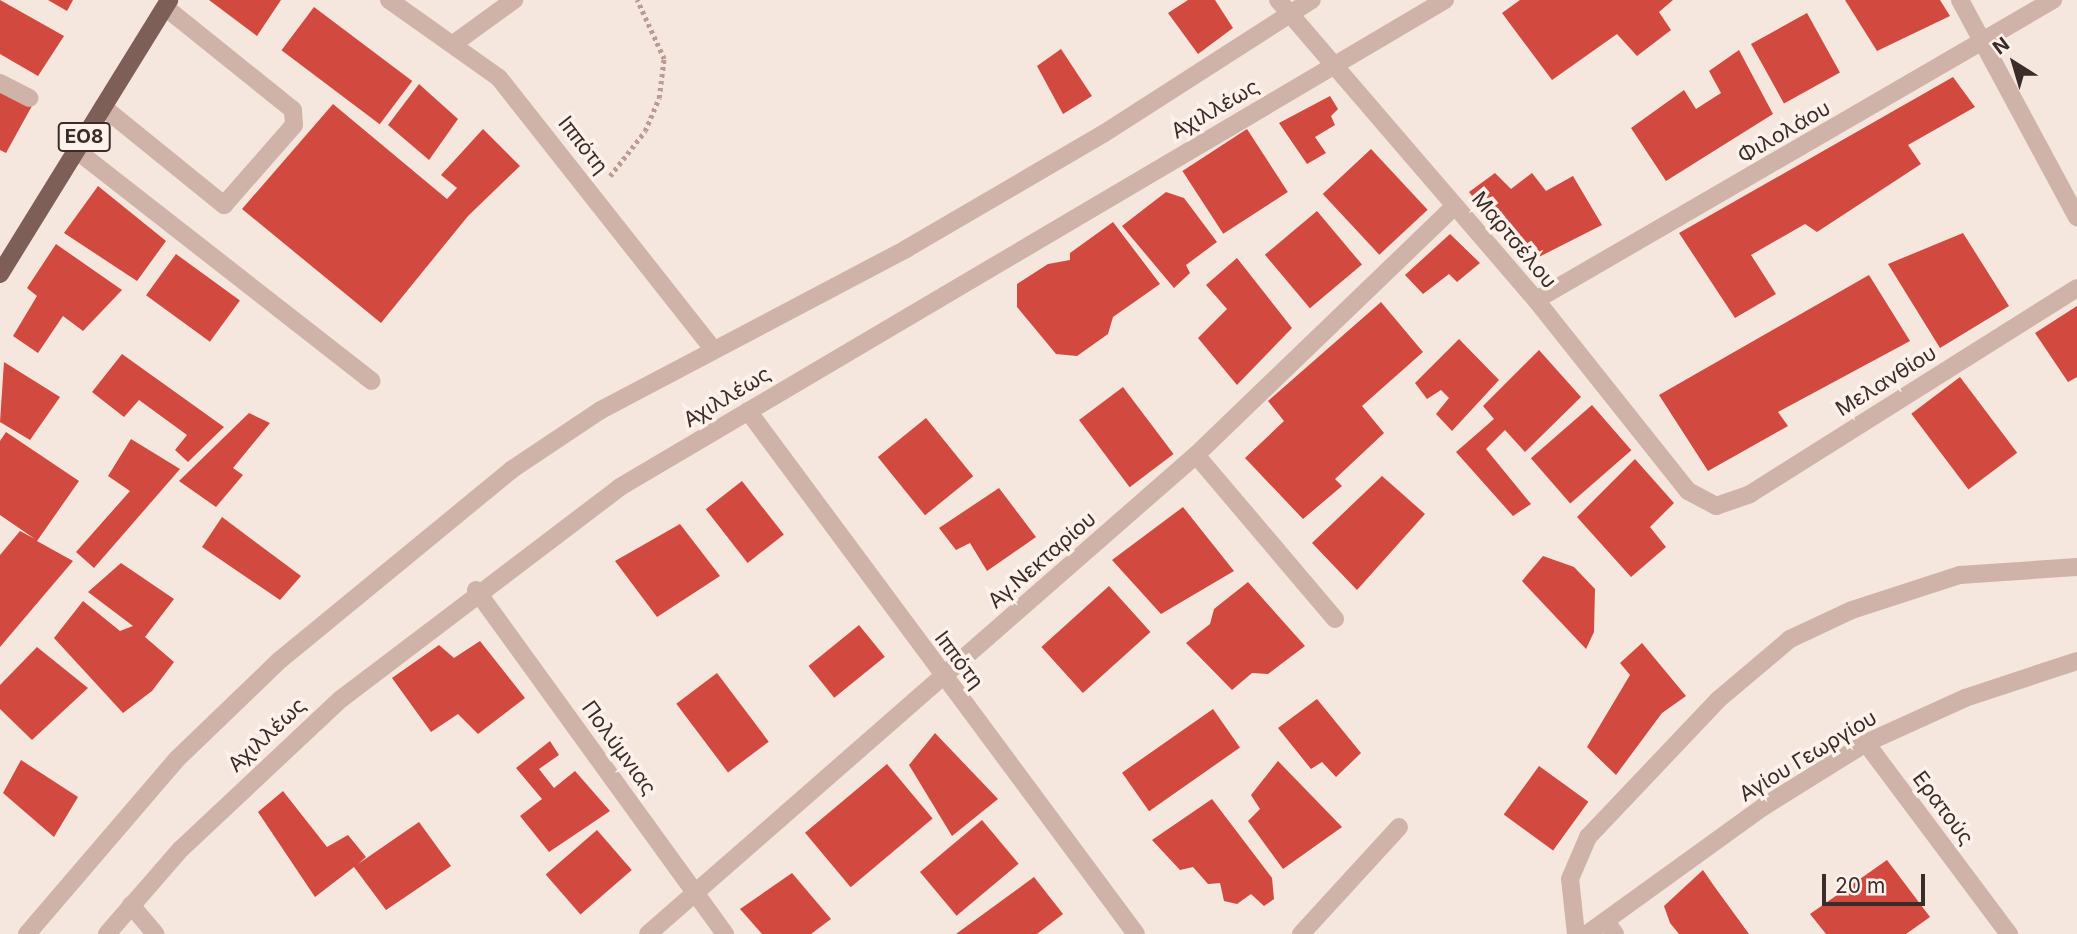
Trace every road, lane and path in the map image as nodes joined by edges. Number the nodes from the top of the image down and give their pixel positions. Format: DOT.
graph roads {
  1 [pos="389,0"];
  2 [pos="514,0"];
  3 [pos="637,0"];
  4 [pos="1312,0"];
  5 [pos="1445,0"];
  6 [pos="1960,0"];
  7 [pos="2053,0"];
  8 [pos="167,4"];
  9 [pos="1283,6"];
  10 [pos="456,42"];
  11 [pos="1985,43"];
  12 [pos="1335,65"];
  13 [pos="0,83"];
  14 [pos="29,98"];
  15 [pos="103,107"];
  16 [pos="76,150"];
  17 [pos="591,193"];
  18 [pos="1455,206"];
  19 [pos="2077,217"];
  20 [pos="0,274"];
  21 [pos="2077,288"];
  22 [pos="1536,300"];
  23 [pos="712,348"];
  24 [pos="372,381"];
  25 [pos="748,411"];
  26 [pos="1196,455"];
  27 [pos="1716,506"];
  28 [pos="2077,567"];
  29 [pos="476,590"];
  30 [pos="1335,619"];
  31 [pos="2077,661"];
  32 [pos="943,677"];
  33 [pos="1866,743"];
  34 [pos="1399,827"];
  35 [pos="698,895"];
  36 [pos="131,905"];
  37 [pos="1610,928"];
  38 [pos="27,934"];
  39 [pos="107,934"];
  40 [pos="155,934"];
  41 [pos="648,934"];
  42 [pos="725,934"];
  43 [pos="1136,934"];
  44 [pos="1301,934"];
  45 [pos="1576,934"];
  46 [pos="1587,934"];
  47 [pos="2009,934"];
  1 -- 10 [label="street, Ιππότη"];
  2 -- 10 [label="street"];
  3 -- 17 [label="path"];
  4 -- 9 [label="street"];
  5 -- 12 [label="street, Αχιλλέως"];
  6 -- 11 [label="street"];
  7 -- 11 [label="street, Φιλολάου"];
  8 -- 15 [label="main road, ΕΟ8"];
  8 -- 15 [label="street"];
  9 -- 12 [label="street, Μαρτσέλου"];
  9 -- 23 [label="street"];
  10 -- 17 [label="street, Ιππότη"];
  11 -- 19 [label="street"];
  11 -- 22 [label="street, Φιλολάου"];
  12 -- 18 [label="street, Μαρτσέλου"];
  12 -- 25 [label="street, Αχιλλέως"];
  13 -- 14 [label="street"];
  15 -- 16 [label="main road, ΕΟ8"];
  16 -- 20 [label="main road, ΕΟ8"];
  16 -- 24 [label="street"];
  17 -- 23 [label="street, Ιππότη"];
  18 -- 22 [label="street, Μαρτσέλου"];
  18 -- 26 [label="street, Αγ.Νεκταρίου"];
  21 -- 27 [label="street, Μελανθίου"];
  22 -- 27 [label="street, Μαρτσέλου"];
  23 -- 38 [label="street"];
  25 -- 29 [label="street, Αχιλλέως"];
  25 -- 32 [label="street, Ιππότη"];
  26 -- 30 [label="street"];
  26 -- 32 [label="street, Αγ.Νεκταρίου"];
  28 -- 45 [label="street"];
  29 -- 35 [label="street, Πολύμνιας"];
  29 -- 36 [label="street, Αχιλλέως"];
  31 -- 33 [label="street, Αγίου Γεωργίου"];
  32 -- 35 [label="street, Αγ.Νεκταρίου"];
  32 -- 43 [label="street, Ιππότη"];
  33 -- 37 [label="street, Αγίου Γεωργίου"];
  33 -- 47 [label="street, Ερατούς"];
  34 -- 44 [label="street"];
  35 -- 41 [label="street, Αγ.Νεκταρίου"];
  35 -- 42 [label="street, Πολύμνιας"];
  36 -- 39 [label="street, Αχιλλέως"];
  36 -- 40 [label="street"];
  37 -- 46 [label="street, Αγίου Γεωργίου"];
}
